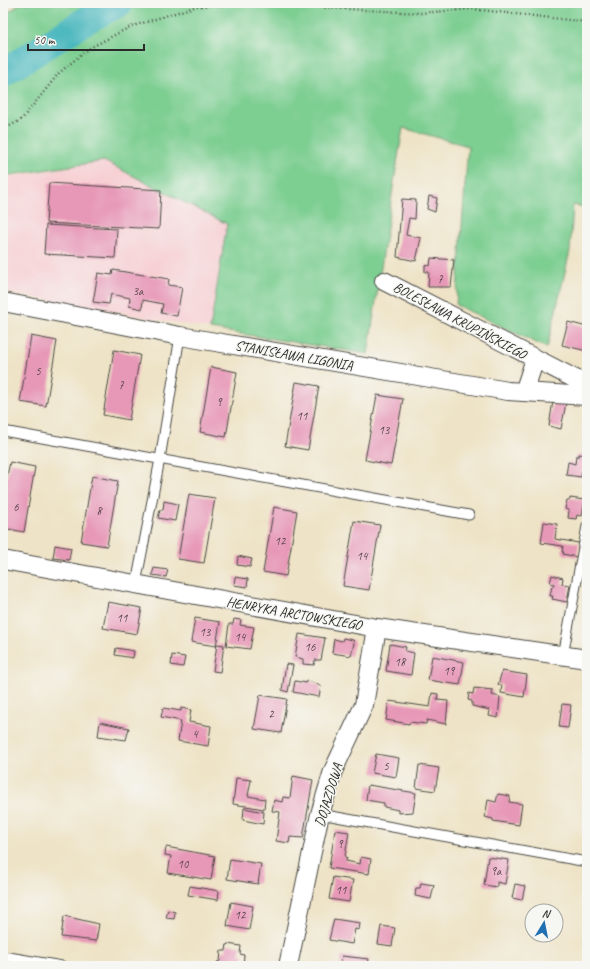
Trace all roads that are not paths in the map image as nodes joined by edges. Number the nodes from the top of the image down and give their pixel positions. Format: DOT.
graph roads {
  1 [pos="384,281"];
  2 [pos="3,302"];
  3 [pos="180,336"];
  4 [pos="535,359"];
  5 [pos="587,385"];
  6 [pos="524,392"];
  7 [pos="587,396"];
  8 [pos="3,431"];
  9 [pos="160,459"];
  10 [pos="469,515"];
  11 [pos="587,526"];
  12 [pos="3,560"];
  13 [pos="136,584"];
  14 [pos="377,628"];
  15 [pos="563,656"];
  16 [pos="587,659"];
  17 [pos="320,814"];
  18 [pos="587,862"];
  19 [pos="3,956"];
  20 [pos="62,966"];
  21 [pos="288,966"];
  1 -- 4 [label="street, BOLESŁAWA KRUPIŃSKIEGO"];
  2 -- 3 [label="street, STANISŁAWA LIGONIA"];
  3 -- 6 [label="street, STANISŁAWA LIGONIA"];
  3 -- 9 [label="lane"];
  4 -- 5 [label="street, BOLESŁAWA KRUPIŃSKIEGO"];
  4 -- 6 [label="street, BOLESŁAWA KRUPIŃSKIEGO"];
  6 -- 7 [label="street, STANISŁAWA LIGONIA"];
  8 -- 9 [label="lane"];
  9 -- 10 [label="lane"];
  9 -- 13 [label="lane"];
  11 -- 15 [label="lane"];
  12 -- 13 [label="street, HENRYKA ARCTOWSKIEGO"];
  13 -- 14 [label="street, HENRYKA ARCTOWSKIEGO"];
  14 -- 15 [label="street, HENRYKA ARCTOWSKIEGO"];
  14 -- 17 [label="street, DOJAZDOWA"];
  15 -- 16 [label="street, HENRYKA ARCTOWSKIEGO"];
  17 -- 18 [label="lane"];
  17 -- 21 [label="street, DOJAZDOWA"];
  19 -- 20 [label="lane"];
}
